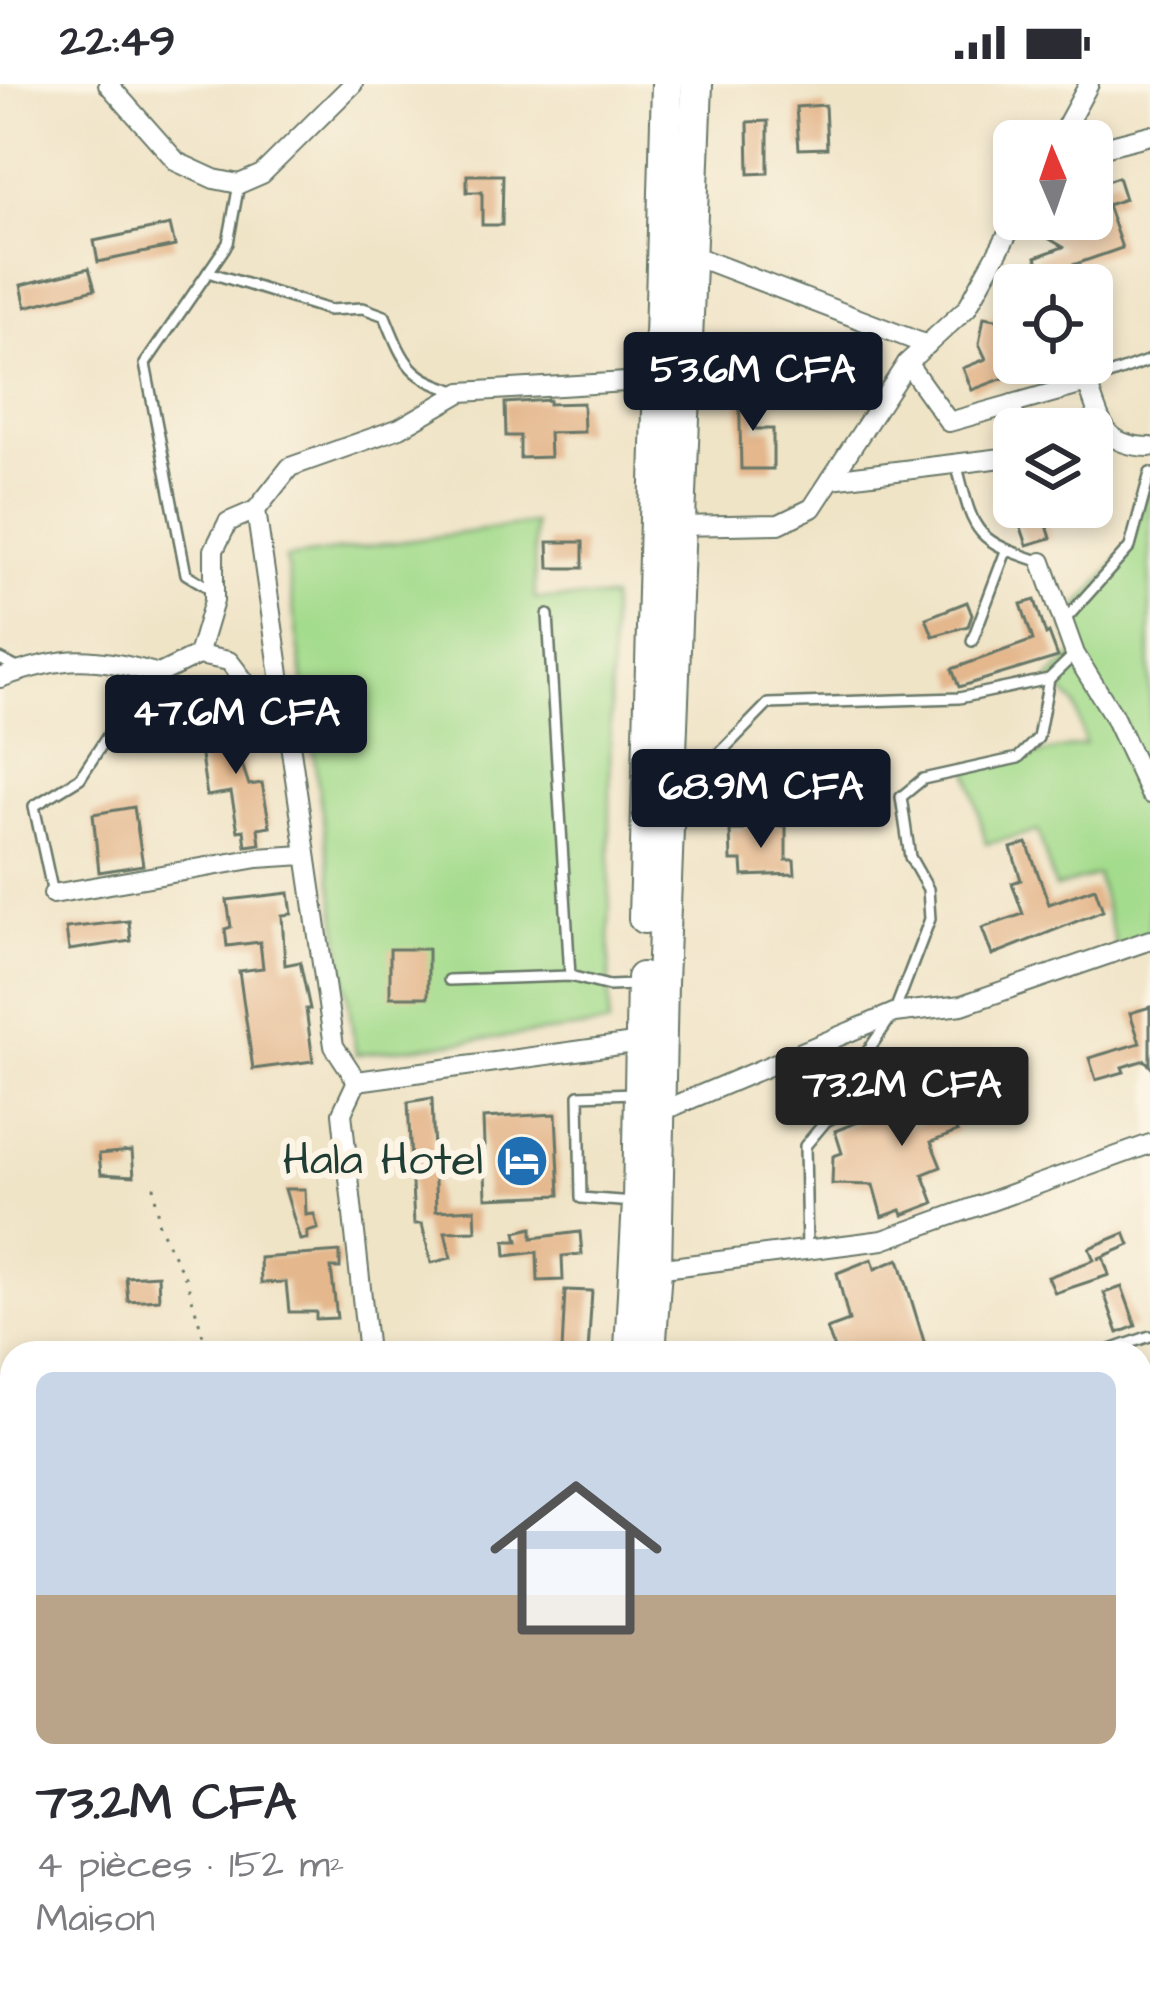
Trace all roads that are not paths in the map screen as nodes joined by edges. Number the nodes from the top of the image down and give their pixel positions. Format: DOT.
graph roads {
  1 [pos="108,84"];
  2 [pos="353,84"];
  3 [pos="667,84"];
  4 [pos="697,84"];
  5 [pos="1089,84"];
  6 [pos="1069,120"];
  7 [pos="1150,135"];
  8 [pos="1113,145"];
  9 [pos="239,184"];
  10 [pos="1004,240"];
  11 [pos="689,254"];
  12 [pos="208,272"];
  13 [pos="927,344"];
  14 [pos="1150,359"];
  15 [pos="907,363"];
  16 [pos="1113,373"];
  17 [pos="659,380"];
  18 [pos="1083,384"];
  19 [pos="1087,384"];
  20 [pos="462,392"];
  21 [pos="1012,404"];
  22 [pos="1013,408"];
  23 [pos="1150,447"];
  24 [pos="993,459"];
  25 [pos="956,464"];
  26 [pos="1150,473"];
  27 [pos="831,479"];
  28 [pos="256,510"];
  29 [pos="678,526"];
  30 [pos="1006,550"];
  31 [pos="1042,562"];
  32 [pos="214,591"];
  33 [pos="548,615"];
  34 [pos="1064,622"];
  35 [pos="972,641"];
  36 [pos="1075,654"];
  37 [pos="198,655"];
  38 [pos="0,659"];
  39 [pos="21,670"];
  40 [pos="159,674"];
  41 [pos="0,678"];
  42 [pos="1049,679"];
  43 [pos="286,727"];
  44 [pos="1150,794"];
  45 [pos="669,805"];
  46 [pos="304,855"];
  47 [pos="656,858"];
  48 [pos="53,893"];
  49 [pos="1150,940"];
  50 [pos="570,976"];
  51 [pos="449,980"];
  52 [pos="642,985"];
  53 [pos="894,1013"];
  54 [pos="641,1042"];
  55 [pos="357,1081"];
  56 [pos="647,1108"];
  57 [pos="1150,1144"];
  58 [pos="638,1202"];
  59 [pos="807,1250"];
  60 [pos="656,1268"];
  61 [pos="367,1341"];
  62 [pos="631,1341"];
  63 [pos="651,1341"];
  1 -- 9 [label="street"];
  2 -- 9 [label="street"];
  3 -- 17 [label="main road"];
  4 -- 11 [label="main road"];
  5 -- 6 [label="street"];
  7 -- 8 [label="street"];
  9 -- 12 [label="lane"];
  10 -- 13 [label="street"];
  11 -- 13 [label="street"];
  11 -- 29 [label="main road"];
  12 -- 20 [label="lane"];
  12 -- 32 [label="lane"];
  13 -- 15 [label="street"];
  14 -- 16 [label="lane"];
  15 -- 21 [label="street"];
  15 -- 27 [label="street"];
  17 -- 20 [label="street"];
  17 -- 47 [label="main road"];
  18 -- 21 [label="street"];
  19 -- 23 [label="street"];
  20 -- 28 [label="street"];
  21 -- 22 [label="street"];
  24 -- 25 [label="street"];
  25 -- 27 [label="street"];
  25 -- 30 [label="lane"];
  26 -- 34 [label="lane"];
  27 -- 29 [label="street"];
  28 -- 32 [label="street"];
  28 -- 43 [label="street"];
  29 -- 45 [label="main road"];
  30 -- 31 [label="lane"];
  30 -- 35 [label="lane"];
  31 -- 34 [label="street"];
  32 -- 37 [label="street"];
  33 -- 50 [label="lane"];
  34 -- 36 [label="street"];
  36 -- 42 [label="lane"];
  36 -- 44 [label="street"];
  37 -- 40 [label="street"];
  37 -- 43 [label="street"];
  38 -- 39 [label="lane"];
  39 -- 40 [label="street"];
  39 -- 41 [label="street"];
  40 -- 48 [label="lane"];
  42 -- 45 [label="lane"];
  42 -- 53 [label="lane"];
  43 -- 46 [label="street"];
  45 -- 47 [label="main road"];
  46 -- 48 [label="street"];
  46 -- 55 [label="street"];
  47 -- 52 [label="main road"];
  47 -- 56 [label="main road"];
  49 -- 53 [label="street"];
  50 -- 51 [label="lane"];
  50 -- 52 [label="lane"];
  52 -- 54 [label="main road"];
  53 -- 56 [label="street"];
  53 -- 59 [label="lane"];
  54 -- 55 [label="street"];
  54 -- 56 [label="main road"];
  55 -- 61 [label="street"];
  56 -- 58 [label="main road"];
  56 -- 58 [label="lane"];
  56 -- 60 [label="main road"];
  57 -- 59 [label="street"];
  58 -- 62 [label="main road"];
  59 -- 60 [label="street"];
  60 -- 63 [label="main road"];
}
